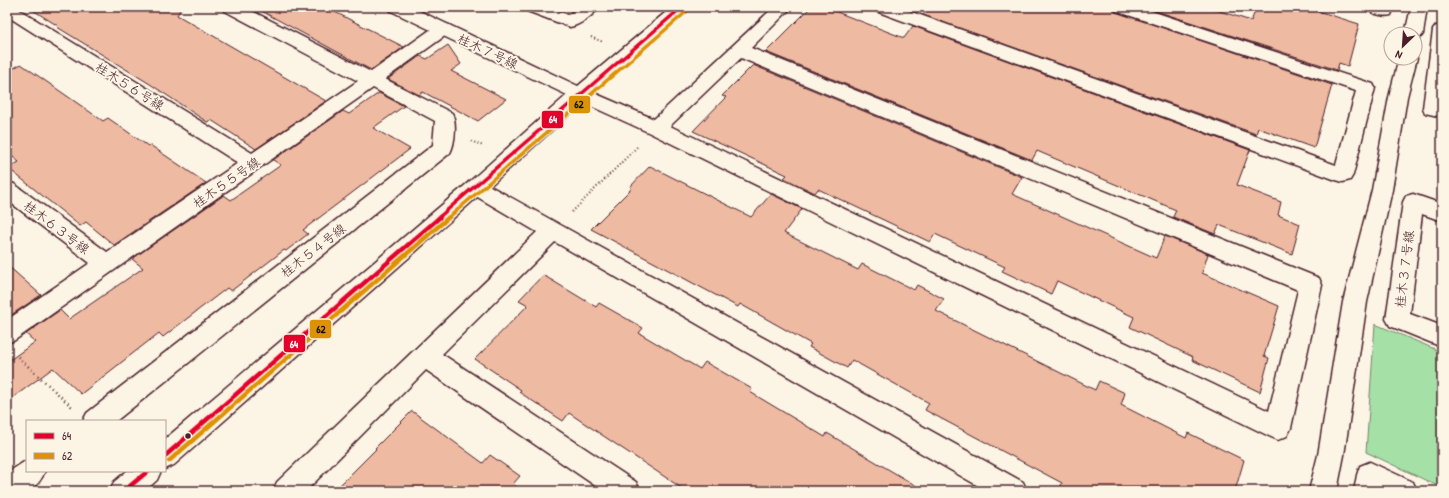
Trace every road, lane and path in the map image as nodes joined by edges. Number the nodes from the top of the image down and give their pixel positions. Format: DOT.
graph roads {
  1 [pos="230,7"];
  2 [pos="397,7"];
  3 [pos="533,7"];
  4 [pos="591,7"];
  5 [pos="682,7"];
  6 [pos="784,7"];
  7 [pos="882,7"];
  8 [pos="1122,7"];
  9 [pos="1373,7"];
  10 [pos="1386,7"];
  11 [pos="1419,7"];
  12 [pos="7,9"];
  13 [pos="570,22"];
  14 [pos="1415,26"];
  15 [pos="443,29"];
  16 [pos="1442,30"];
  17 [pos="739,50"];
  18 [pos="627,54"];
  19 [pos="1406,66"];
  20 [pos="372,80"];
  21 [pos="580,94"];
  22 [pos="1442,111"];
  23 [pos="657,128"];
  24 [pos="443,141"];
  25 [pos="507,159"];
  26 [pos="253,163"];
  27 [pos="476,187"];
  28 [pos="7,189"];
  29 [pos="1442,213"];
  30 [pos="552,231"];
  31 [pos="107,264"];
  32 [pos="7,333"];
  33 [pos="1442,337"];
  34 [pos="425,356"];
  35 [pos="20,359"];
  36 [pos="76,411"];
  37 [pos="97,420"];
  38 [pos="166,455"];
  39 [pos="31,472"];
  40 [pos="147,472"];
  41 [pos="7,490"];
  42 [pos="124,491"];
  43 [pos="287,491"];
  44 [pos="626,491"];
  45 [pos="1013,491"];
  46 [pos="1323,491"];
  47 [pos="1368,491"];
  48 [pos="1403,491"];
  1 -- 20 [label="street"];
  2 -- 15 [label="street, 桂木７号線"];
  3 -- 13 [label="street"];
  4 -- 13 [label="street"];
  5 -- 18 [label="street"];
  6 -- 17 [label="street"];
  7 -- 8 [label="street"];
  9 -- 10 [label="street"];
  11 -- 14 [label="street"];
  12 -- 26 [label="street, 桂木５６号線"];
  13 -- 18 [label="path"];
  15 -- 20 [label="street, 桂木５５号線"];
  15 -- 21 [label="street, 桂木７号線"];
  16 -- 22 [label="street"];
  17 -- 23 [label="street"];
  17 -- 23 [label="street, 桂木７号線"];
  18 -- 21 [label="street"];
  19 -- 46 [label="street"];
  20 -- 24 [label="street, 桂木５４号線"];
  20 -- 26 [label="street, 桂木５５号線"];
  21 -- 23 [label="street, 桂木７号線"];
  21 -- 25 [label="street"];
  23 -- 30 [label="path"];
  24 -- 25 [label="path"];
  24 -- 37 [label="street, 桂木５４号線"];
  25 -- 27 [label="street"];
  26 -- 31 [label="street, 桂木５５号線"];
  27 -- 30 [label="street"];
  27 -- 38 [label="street"];
  28 -- 31 [label="street, 桂木６３号線"];
  29 -- 33 [label="street, 桂木３７号線"];
  30 -- 34 [label="street"];
  30 -- 45 [label="street"];
  31 -- 32 [label="street, 桂木５５号線"];
  34 -- 43 [label="street"];
  34 -- 44 [label="street"];
  35 -- 36 [label="path"];
  39 -- 41 [label="street"];
  40 -- 42 [label="street"];
  47 -- 48 [label="street"];
}
